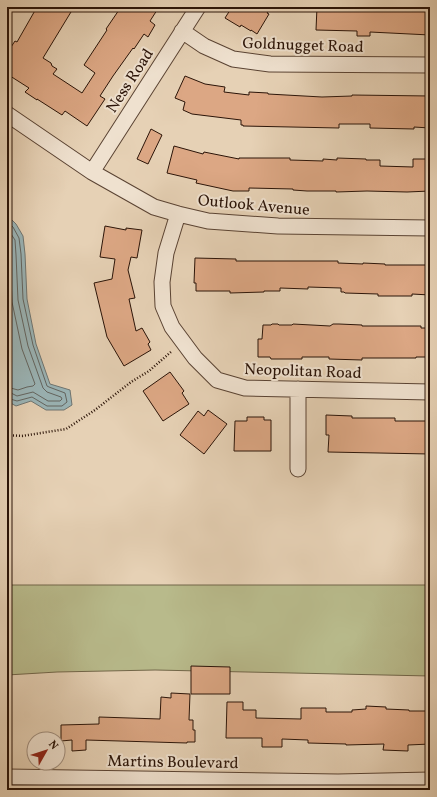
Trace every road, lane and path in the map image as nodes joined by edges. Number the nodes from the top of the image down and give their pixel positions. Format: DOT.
graph roads {
  1 [pos="198,7"];
  2 [pos="182,31"];
  3 [pos="430,65"];
  4 [pos="7,114"];
  5 [pos="92,172"];
  6 [pos="178,214"];
  7 [pos="430,228"];
  8 [pos="183,342"];
  9 [pos="298,389"];
  10 [pos="430,392"];
  11 [pos="7,435"];
  12 [pos="298,469"];
  13 [pos="7,777"];
  14 [pos="430,780"];
  15 [pos="338,786"];
  1 -- 2 [label="street, Ness Road"];
  2 -- 3 [label="street, Goldnugget Road"];
  2 -- 5 [label="street, Ness Road"];
  4 -- 5 [label="street, Outlook Avenue"];
  5 -- 6 [label="street, Outlook Avenue"];
  6 -- 7 [label="street, Outlook Avenue"];
  6 -- 8 [label="street, Neopolitan Road"];
  8 -- 9 [label="street, Neopolitan Road"];
  8 -- 11 [label="path"];
  9 -- 10 [label="street, Neopolitan Road"];
  9 -- 12 [label="street"];
  13 -- 15 [label="street, Martins Boulevard"];
  14 -- 15 [label="street, Martins Boulevard"];
}
